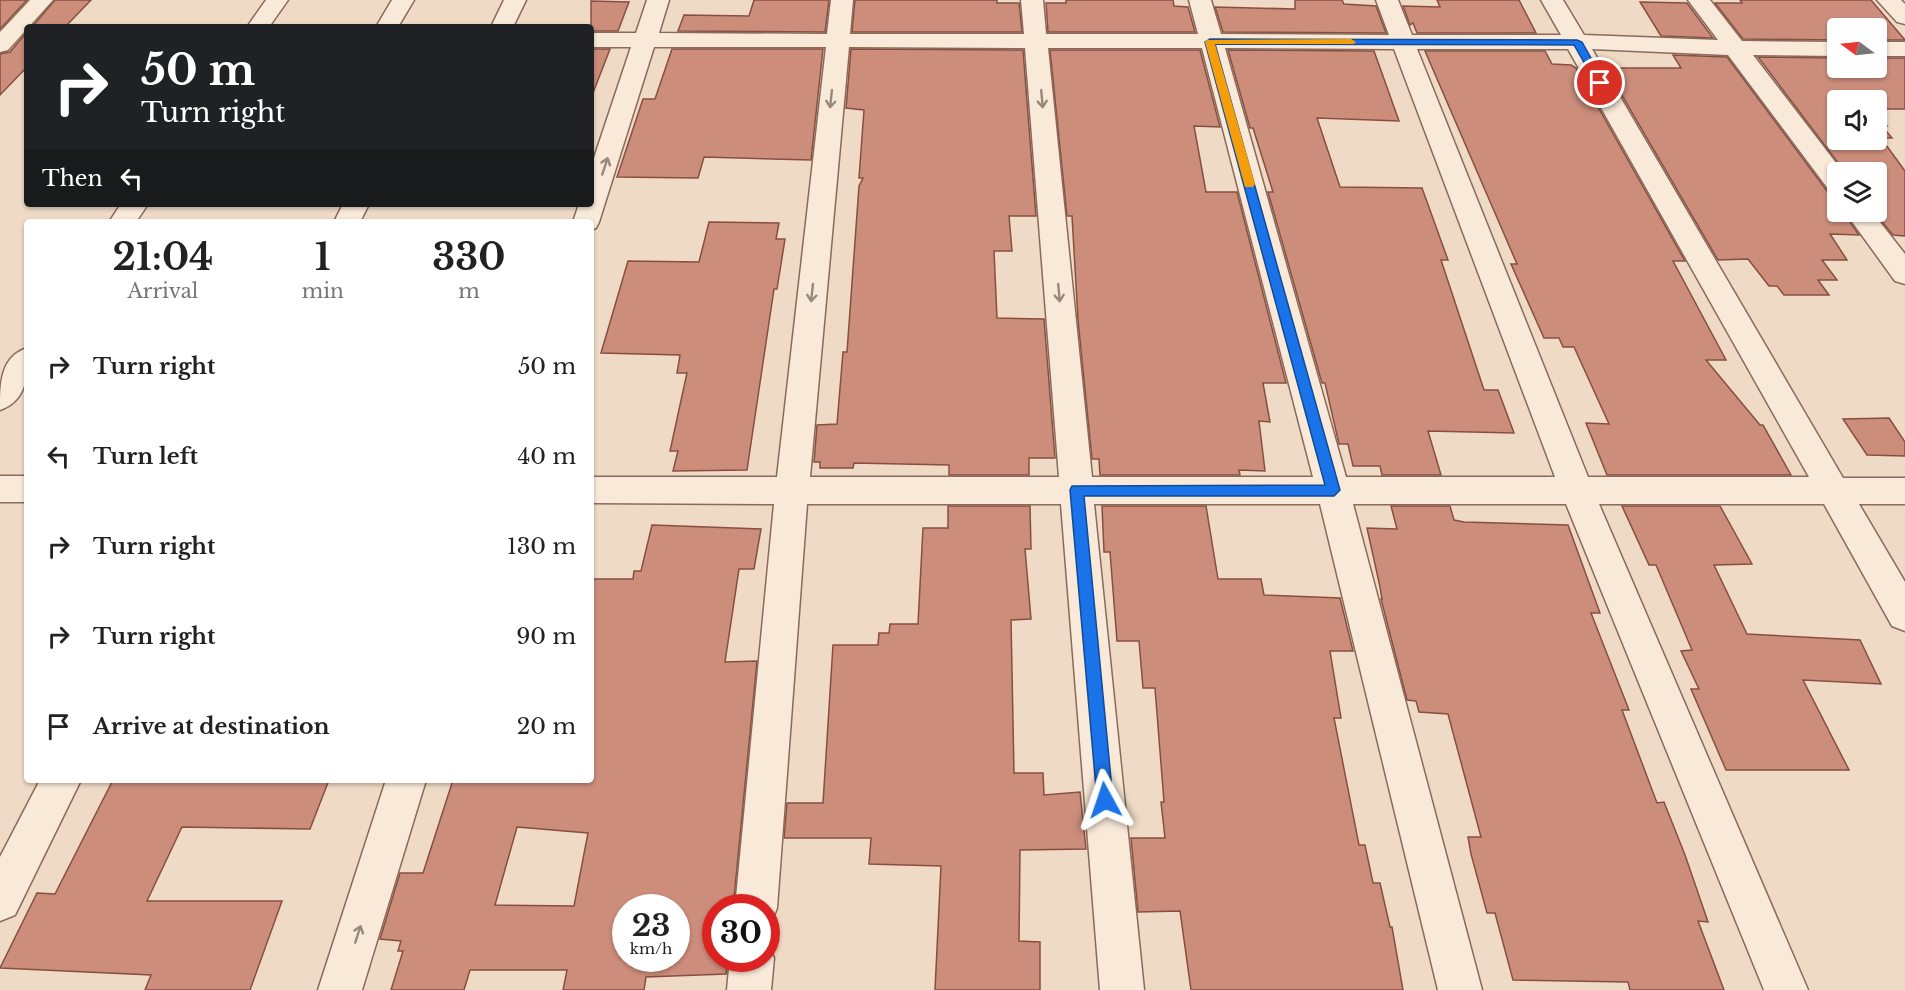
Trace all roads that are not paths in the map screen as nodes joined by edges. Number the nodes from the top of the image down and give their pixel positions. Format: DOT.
graph roads {
  1 [pos="42,0"];
  2 [pos="277,0"];
  3 [pos="403,0"];
  4 [pos="515,0"];
  5 [pos="658,0"];
  6 [pos="842,0"];
  7 [pos="1032,0"];
  8 [pos="1200,0"];
  9 [pos="1387,0"];
  10 [pos="1552,0"];
  11 [pos="1699,0"];
  12 [pos="1888,0"];
  13 [pos="1905,17"];
  14 [pos="260,24"];
  15 [pos="389,24"];
  16 [pos="503,24"];
  17 [pos="8,40"];
  18 [pos="594,40"];
  19 [pos="646,40"];
  20 [pos="837,40"];
  21 [pos="1036,41"];
  22 [pos="1210,42"];
  23 [pos="1404,42"];
  24 [pos="1577,42"];
  25 [pos="1736,48"];
  26 [pos="1827,49"];
  27 [pos="1887,49"];
  28 [pos="1905,49"];
  29 [pos="1827,169"];
  30 [pos="594,198"];
  31 [pos="1866,222"];
  32 [pos="1905,274"];
  33 [pos="24,363"];
  34 [pos="0,398"];
  35 [pos="0,489"];
  36 [pos="24,489"];
  37 [pos="594,490"];
  38 [pos="792,490"];
  39 [pos="1077,490"];
  40 [pos="1334,490"];
  41 [pos="1577,491"];
  42 [pos="1833,491"];
  43 [pos="1905,491"];
  44 [pos="1905,615"];
  45 [pos="59,783"];
  46 [pos="405,783"];
  47 [pos="757,894"];
  48 [pos="0,900"];
  49 [pos="751,972"];
  50 [pos="340,990"];
  51 [pos="749,990"];
  52 [pos="1122,990"];
  53 [pos="1460,990"];
  54 [pos="1786,990"];
  1 -- 17 [label="street"];
  2 -- 14 [label="street"];
  3 -- 15 [label="street"];
  4 -- 16 [label="street"];
  5 -- 19 [label="street"];
  6 -- 20 [label="street"];
  7 -- 21 [label="street"];
  8 -- 22 [label="street"];
  9 -- 23 [label="street"];
  10 -- 24 [label="street"];
  11 -- 25 [label="street"];
  12 -- 13 [label="street"];
  18 -- 19 [label="street"];
  19 -- 20 [label="street"];
  30 -- 19 [label="street, one-way"];
  20 -- 21 [label="street"];
  20 -- 38 [label="street, one-way"];
  21 -- 22 [label="street"];
  21 -- 39 [label="street, one-way"];
  22 -- 23 [label="street"];
  22 -- 40 [label="street"];
  23 -- 24 [label="street"];
  23 -- 41 [label="street"];
  24 -- 25 [label="street"];
  24 -- 42 [label="street"];
  25 -- 26 [label="street"];
  25 -- 29 [label="street"];
  27 -- 28 [label="street"];
  31 -- 32 [label="street"];
  33 -- 34 [label="street"];
  35 -- 36 [label="street"];
  37 -- 38 [label="street"];
  38 -- 39 [label="street"];
  38 -- 47 [label="street"];
  39 -- 40 [label="street"];
  39 -- 52 [label="street"];
  40 -- 41 [label="street"];
  40 -- 53 [label="street"];
  41 -- 42 [label="street"];
  41 -- 54 [label="street"];
  42 -- 43 [label="street"];
  42 -- 44 [label="street"];
  45 -- 48 [label="street"];
  50 -- 46 [label="street, one-way"];
  49 -- 51 [label="street"];
}
